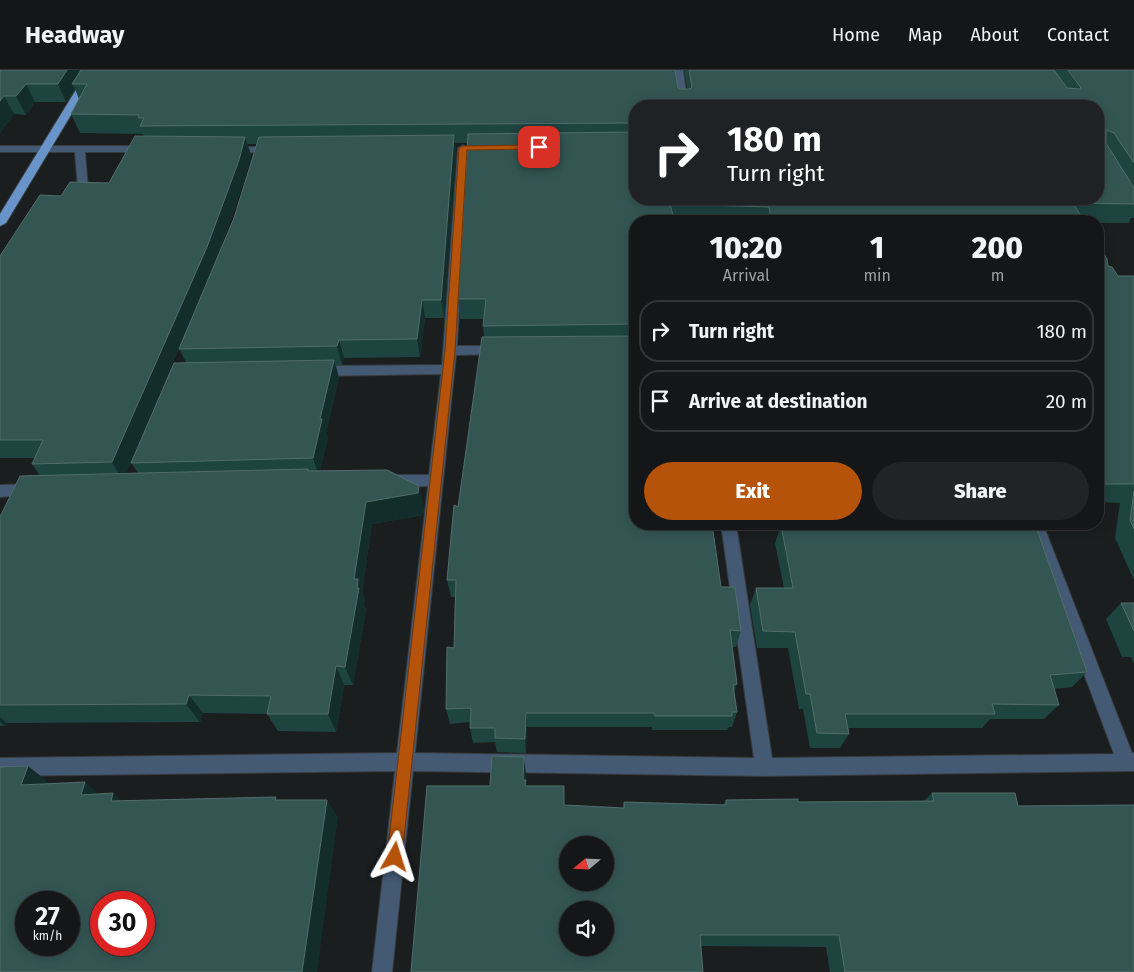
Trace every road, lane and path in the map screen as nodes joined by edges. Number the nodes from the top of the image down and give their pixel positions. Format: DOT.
graph roads {
  1 [pos="93,70"];
  2 [pos="678,70"];
  3 [pos="682,100"];
  4 [pos="463,148"];
  5 [pos="0,149"];
  6 [pos="46,149"];
  7 [pos="80,149"];
  8 [pos="160,149"];
  9 [pos="288,149"];
  10 [pos="219,150"];
  11 [pos="259,150"];
  12 [pos="256,164"];
  13 [pos="83,189"];
  14 [pos="0,223"];
  15 [pos="508,350"];
  16 [pos="450,351"];
  17 [pos="447,369"];
  18 [pos="307,371"];
  19 [pos="437,480"];
  20 [pos="378,482"];
  21 [pos="50,490"];
  22 [pos="0,491"];
  23 [pos="730,530"];
  24 [pos="1038,530"];
  25 [pos="405,762"];
  26 [pos="1130,762"];
  27 [pos="0,766"];
  28 [pos="764,767"];
  29 [pos="382,972"];
  1 -- 6 [label="main road"];
  2 -- 3 [label="street"];
  4 -- 16 [label="street"];
  5 -- 6 [label="street"];
  6 -- 7 [label="street"];
  6 -- 14 [label="main road"];
  7 -- 8 [label="street"];
  7 -- 13 [label="street"];
  9 -- 11 [label="street"];
  10 -- 11 [label="street"];
  11 -- 12 [label="street"];
  15 -- 16 [label="street"];
  16 -- 17 [label="street"];
  17 -- 18 [label="street"];
  17 -- 19 [label="street"];
  19 -- 20 [label="street"];
  19 -- 25 [label="street"];
  21 -- 22 [label="street"];
  23 -- 28 [label="street"];
  24 -- 26 [label="street"];
  25 -- 27 [label="street"];
  25 -- 28 [label="street"];
  25 -- 29 [label="street"];
  26 -- 28 [label="street"];
}
